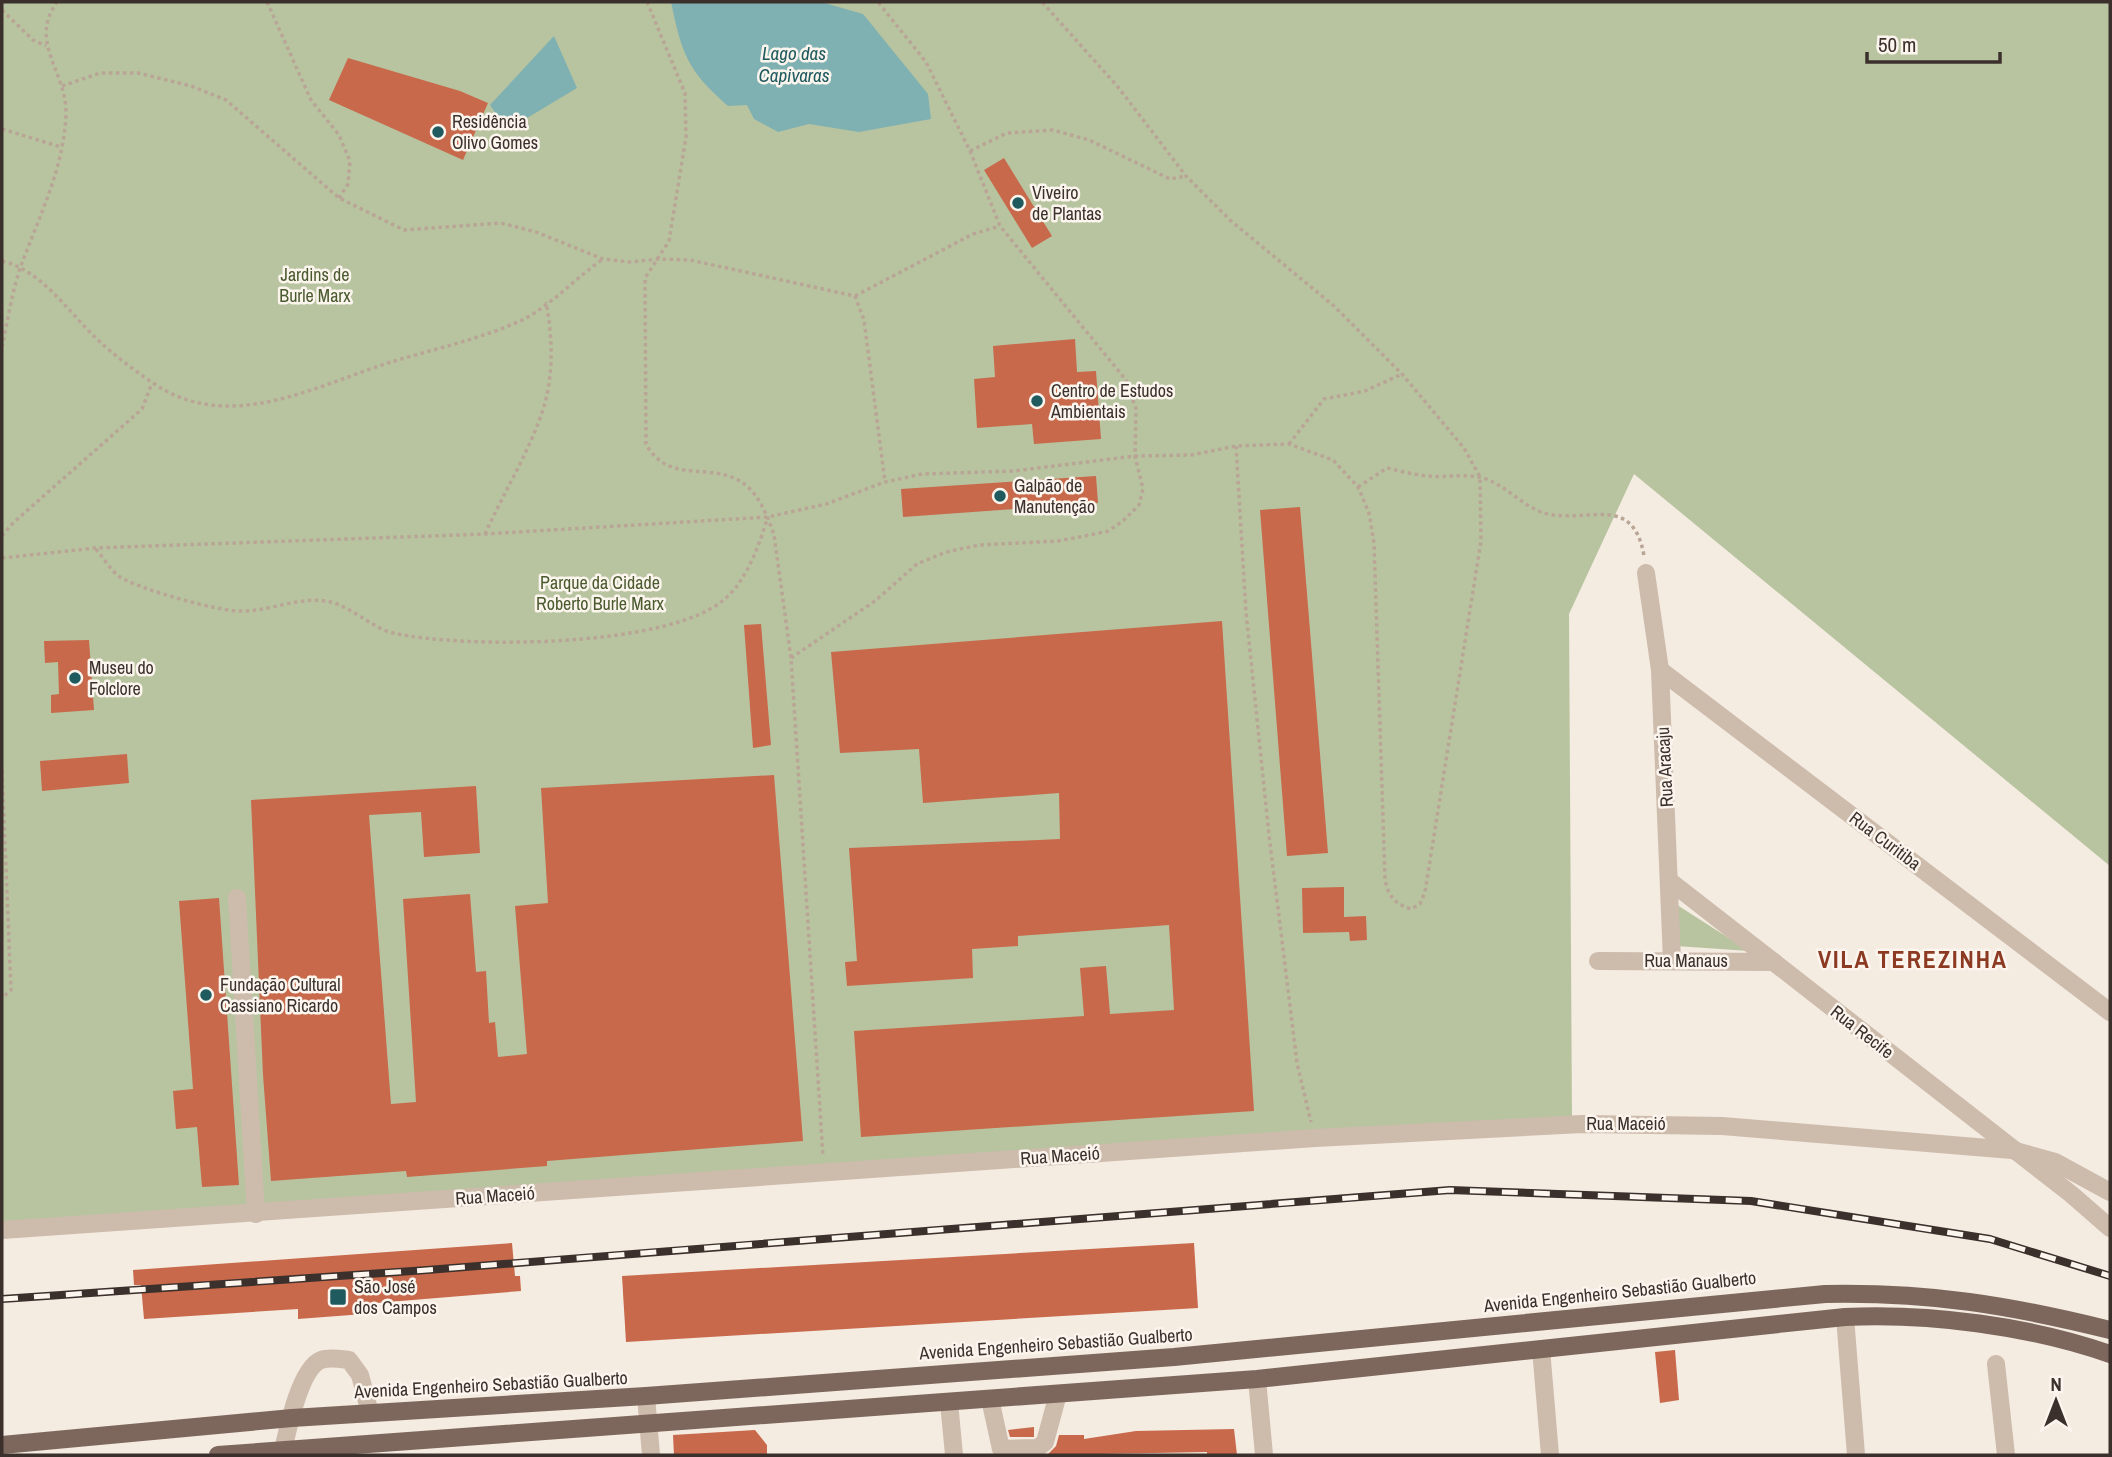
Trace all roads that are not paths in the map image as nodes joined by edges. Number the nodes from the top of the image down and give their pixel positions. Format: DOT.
graph roads {
  1 [pos="1646,573"];
  2 [pos="1660,670"];
  3 [pos="1671,883"];
  4 [pos="237,898"];
  5 [pos="1598,961"];
  6 [pos="1672,961"];
  7 [pos="1774,962"];
  8 [pos="2110,1012"];
  9 [pos="2011,1150"];
  10 [pos="2110,1192"];
  11 [pos="256,1214"];
  12 [pos="2110,1228"];
  13 [pos="2,1230"];
  14 [pos="1844,1317"];
  15 [pos="2110,1330"];
  16 [pos="1541,1349"];
  17 [pos="2110,1354"];
  18 [pos="1996,1364"];
  19 [pos="1257,1379"];
  20 [pos="1058,1394"];
  21 [pos="646,1396"];
  22 [pos="990,1399"];
  23 [pos="949,1402"];
  24 [pos="370,1413"];
  25 [pos="292,1418"];
  26 [pos="649,1426"];
  27 [pos="2,1445"];
  28 [pos="352,1451"];
  29 [pos="283,1453"];
  30 [pos="218,1455"];
  31 [pos="651,1455"];
  32 [pos="954,1455"];
  33 [pos="1264,1455"];
  34 [pos="1550,1455"];
  35 [pos="1856,1455"];
  36 [pos="2006,1455"];
  1 -- 2 [label="street, Rua Aracaju"];
  2 -- 3 [label="street, Rua Aracaju"];
  2 -- 8 [label="street, Rua Curitiba"];
  3 -- 6 [label="street, Rua Aracaju"];
  3 -- 7 [label="street, Rua Recife"];
  4 -- 11 [label="street"];
  5 -- 6 [label="street, Rua Manaus"];
  6 -- 7 [label="street, Rua Manaus"];
  7 -- 9 [label="street, Rua Recife"];
  9 -- 10 [label="street, Rua Maceió"];
  9 -- 11 [label="street, Rua Maceió"];
  9 -- 12 [label="street, Rua Recife"];
  11 -- 13 [label="street, Rua Maceió"];
  14 -- 16 [label="main road"];
  14 -- 17 [label="main road"];
  14 -- 35 [label="street"];
  15 -- 21 [label="main road, Avenida Engenheiro Sebastião Gualberto"];
  16 -- 19 [label="main road"];
  16 -- 34 [label="street"];
  18 -- 36 [label="street"];
  19 -- 20 [label="main road"];
  19 -- 33 [label="street"];
  20 -- 22 [label="main road"];
  20 -- 22 [label="street"];
  21 -- 24 [label="main road, Avenida Engenheiro Sebastião Gualberto"];
  21 -- 26 [label="street"];
  22 -- 23 [label="main road"];
  23 -- 26 [label="main road"];
  23 -- 32 [label="street"];
  24 -- 25 [label="main road, Avenida Engenheiro Sebastião Gualberto"];
  24 -- 25 [label="street"];
  25 -- 27 [label="main road, Avenida Engenheiro Sebastião Gualberto"];
  25 -- 29 [label="street"];
  26 -- 28 [label="main road"];
  26 -- 31 [label="street"];
  28 -- 29 [label="main road"];
  29 -- 30 [label="main road"];
}
